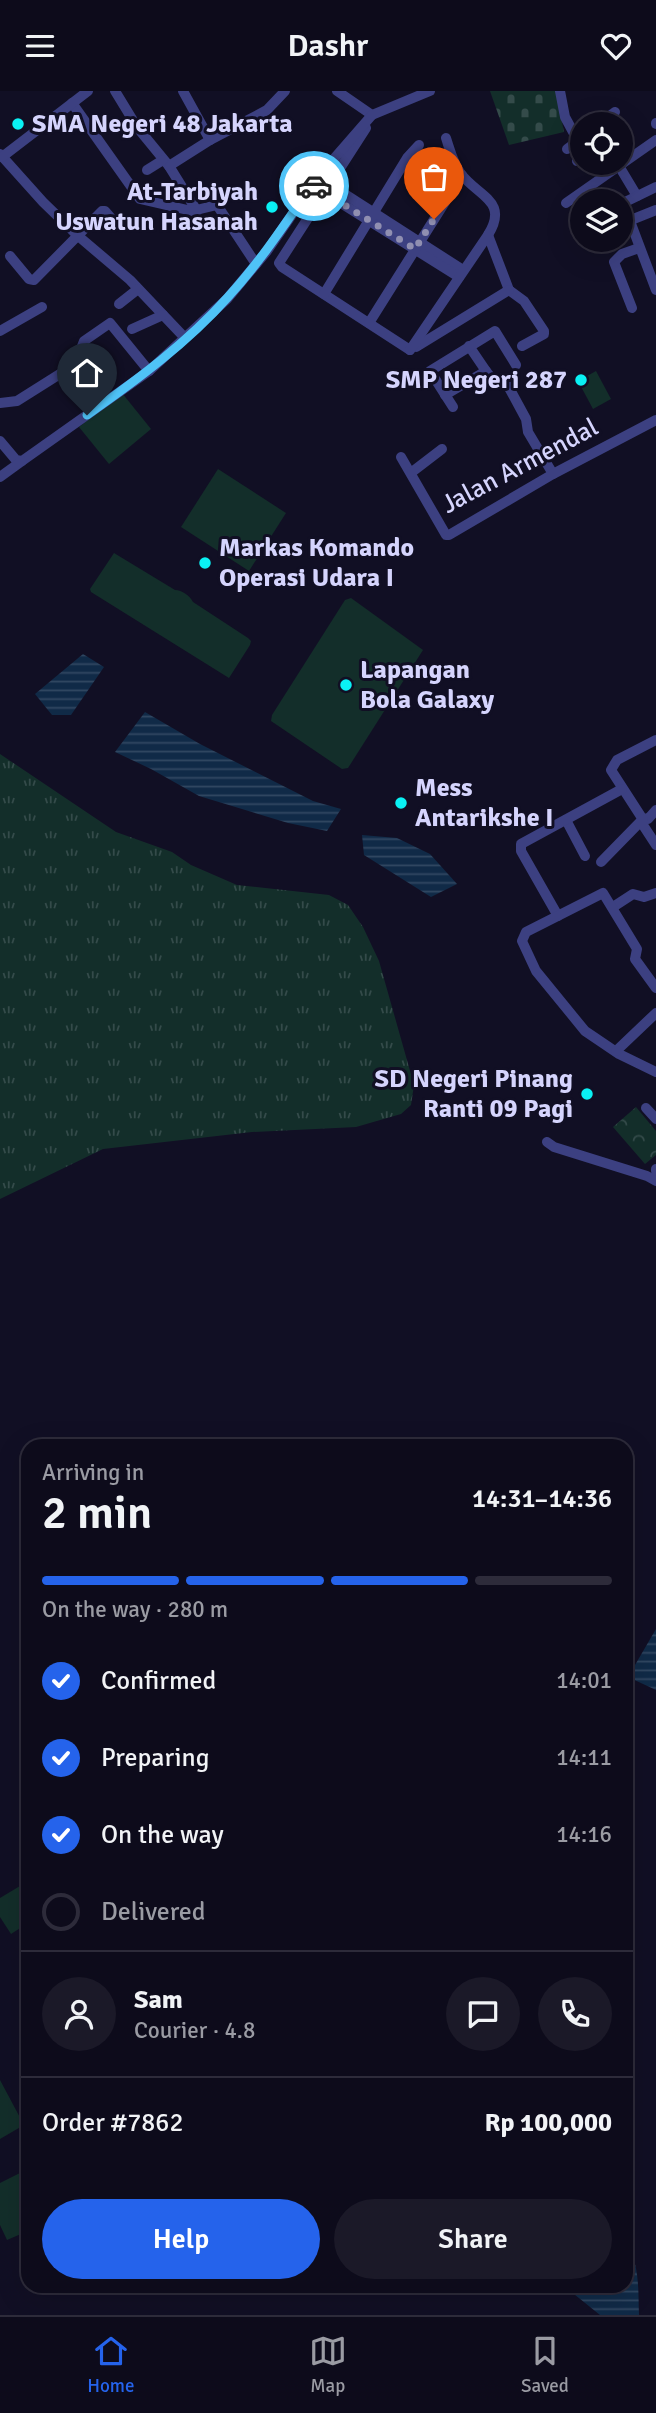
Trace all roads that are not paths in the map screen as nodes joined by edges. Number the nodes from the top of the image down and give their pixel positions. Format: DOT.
graph roads {
  1 [pos="115,91"];
  2 [pos="183,91"];
  3 [pos="285,91"];
  4 [pos="337,91"];
  5 [pos="430,91"];
  6 [pos="560,91"];
  7 [pos="86,92"];
  8 [pos="403,98"];
  9 [pos="72,103"];
  10 [pos="367,116"];
  11 [pos="570,124"];
  12 [pos="446,138"];
  13 [pos="210,140"];
  14 [pos="656,140"];
  15 [pos="419,145"];
  16 [pos="570,147"];
  17 [pos="567,149"];
  18 [pos="1,155"];
  19 [pos="633,155"];
  20 [pos="166,163"];
  21 [pos="147,170"];
  22 [pos="462,175"];
  23 [pos="606,175"];
  24 [pos="624,175"];
  25 [pos="315,181"];
  26 [pos="656,187"];
  27 [pos="328,189"];
  28 [pos="637,196"];
  29 [pos="633,198"];
  30 [pos="566,203"];
  31 [pos="656,210"];
  32 [pos="197,211"];
  33 [pos="372,217"];
  34 [pos="112,219"];
  35 [pos="633,220"];
  36 [pos="492,227"];
  37 [pos="77,235"];
  38 [pos="633,237"];
  39 [pos="417,246"];
  40 [pos="639,248"];
  41 [pos="10,255"];
  42 [pos="256,264"];
  43 [pos="461,274"];
  44 [pos="138,289"];
  45 [pos="509,290"];
  46 [pos="656,291"];
  47 [pos="324,293"];
  48 [pos="119,304"];
  49 [pos="41,307"];
  50 [pos="632,308"];
  51 [pos="163,315"];
  52 [pos="431,321"];
  53 [pos="369,323"];
  54 [pos="132,328"];
  55 [pos="0,331"];
  56 [pos="439,333"];
  57 [pos="185,338"];
  58 [pos="469,346"];
  59 [pos="522,346"];
  60 [pos="410,350"];
  61 [pos="516,365"];
  62 [pos="149,371"];
  63 [pos="486,371"];
  64 [pos="445,395"];
  65 [pos="0,403"];
  66 [pos="453,407"];
  67 [pos="656,420"];
  68 [pos="0,441"];
  69 [pos="442,449"];
  70 [pos="401,457"];
  71 [pos="23,460"];
  72 [pos="412,472"];
  73 [pos="553,474"];
  74 [pos="0,476"];
  75 [pos="656,740"];
  76 [pos="622,789"];
  77 [pos="656,810"];
  78 [pos="566,820"];
  79 [pos="642,820"];
  80 [pos="656,845"];
  81 [pos="585,856"];
  82 [pos="601,862"];
  83 [pos="656,893"];
  84 [pos="612,907"];
  85 [pos="558,916"];
  86 [pos="654,980"];
  87 [pos="656,1013"];
  88 [pos="616,1052"];
  89 [pos="656,1072"];
  90 [pos="646,1108"];
  91 [pos="656,1119"];
  92 [pos="547,1142"];
  93 [pos="656,1181"];
  1 -- 20 [label="street"];
  2 -- 13 [label="street"];
  3 -- 13 [label="street"];
  4 -- 10 [label="street"];
  5 -- 8 [label="street"];
  6 -- 11 [label="street"];
  7 -- 9 [label="street"];
  8 -- 10 [label="street"];
  8 -- 27 [label="street"];
  9 -- 18 [label="street"];
  9 -- 32 [label="street"];
  10 -- 25 [label="street"];
  12 -- 22 [label="street"];
  13 -- 20 [label="street"];
  14 -- 19 [label="street"];
  15 -- 33 [label="street"];
  16 -- 17 [label="street"];
  18 -- 37 [label="street"];
  20 -- 21 [label="street"];
  20 -- 32 [label="street"];
  22 -- 36 [label="street"];
  22 -- 39 [label="street"];
  23 -- 30 [label="street"];
  24 -- 28 [label="street"];
  25 -- 27 [label="street"];
  25 -- 42 [label="street"];
  26 -- 28 [label="street"];
  27 -- 33 [label="street"];
  27 -- 47 [label="street"];
  28 -- 29 [label="street"];
  31 -- 35 [label="street"];
  32 -- 42 [label="street"];
  33 -- 39 [label="street"];
  33 -- 47 [label="street"];
  34 -- 37 [label="street"];
  36 -- 43 [label="street"];
  36 -- 45 [label="street"];
  37 -- 41 [label="street"];
  37 -- 44 [label="street"];
  38 -- 40 [label="street"];
  39 -- 43 [label="street"];
  39 -- 53 [label="street"];
  40 -- 46 [label="street"];
  40 -- 50 [label="street"];
  42 -- 57 [label="street"];
  43 -- 52 [label="street"];
  44 -- 48 [label="street"];
  44 -- 51 [label="street"];
  45 -- 56 [label="street"];
  45 -- 59 [label="street"];
  47 -- 53 [label="street"];
  49 -- 55 [label="street"];
  51 -- 54 [label="street"];
  51 -- 57 [label="street"];
  52 -- 56 [label="street"];
  52 -- 60 [label="street"];
  53 -- 60 [label="street"];
  56 -- 60 [label="street"];
  57 -- 62 [label="street"];
  58 -- 61 [label="street"];
  58 -- 63 [label="street"];
  58 -- 64 [label="street"];
  62 -- 65 [label="street"];
  62 -- 71 [label="street"];
  63 -- 64 [label="street"];
  63 -- 73 [label="street"];
  64 -- 66 [label="street"];
  67 -- 73 [label="street, Jalan Armendal"];
  68 -- 71 [label="street"];
  69 -- 72 [label="street"];
  70 -- 72 [label="street, Jalan Armendal"];
  71 -- 74 [label="street"];
  72 -- 73 [label="street, Jalan Armendal"];
  75 -- 76 [label="street"];
  76 -- 78 [label="street"];
  76 -- 79 [label="street"];
  77 -- 79 [label="street"];
  78 -- 81 [label="street"];
  78 -- 85 [label="street"];
  79 -- 80 [label="street"];
  79 -- 82 [label="street"];
  83 -- 84 [label="street"];
  84 -- 85 [label="street"];
  84 -- 86 [label="street"];
  85 -- 88 [label="street"];
  87 -- 88 [label="street"];
  88 -- 89 [label="street"];
  90 -- 91 [label="street"];
  92 -- 93 [label="street"];
}
